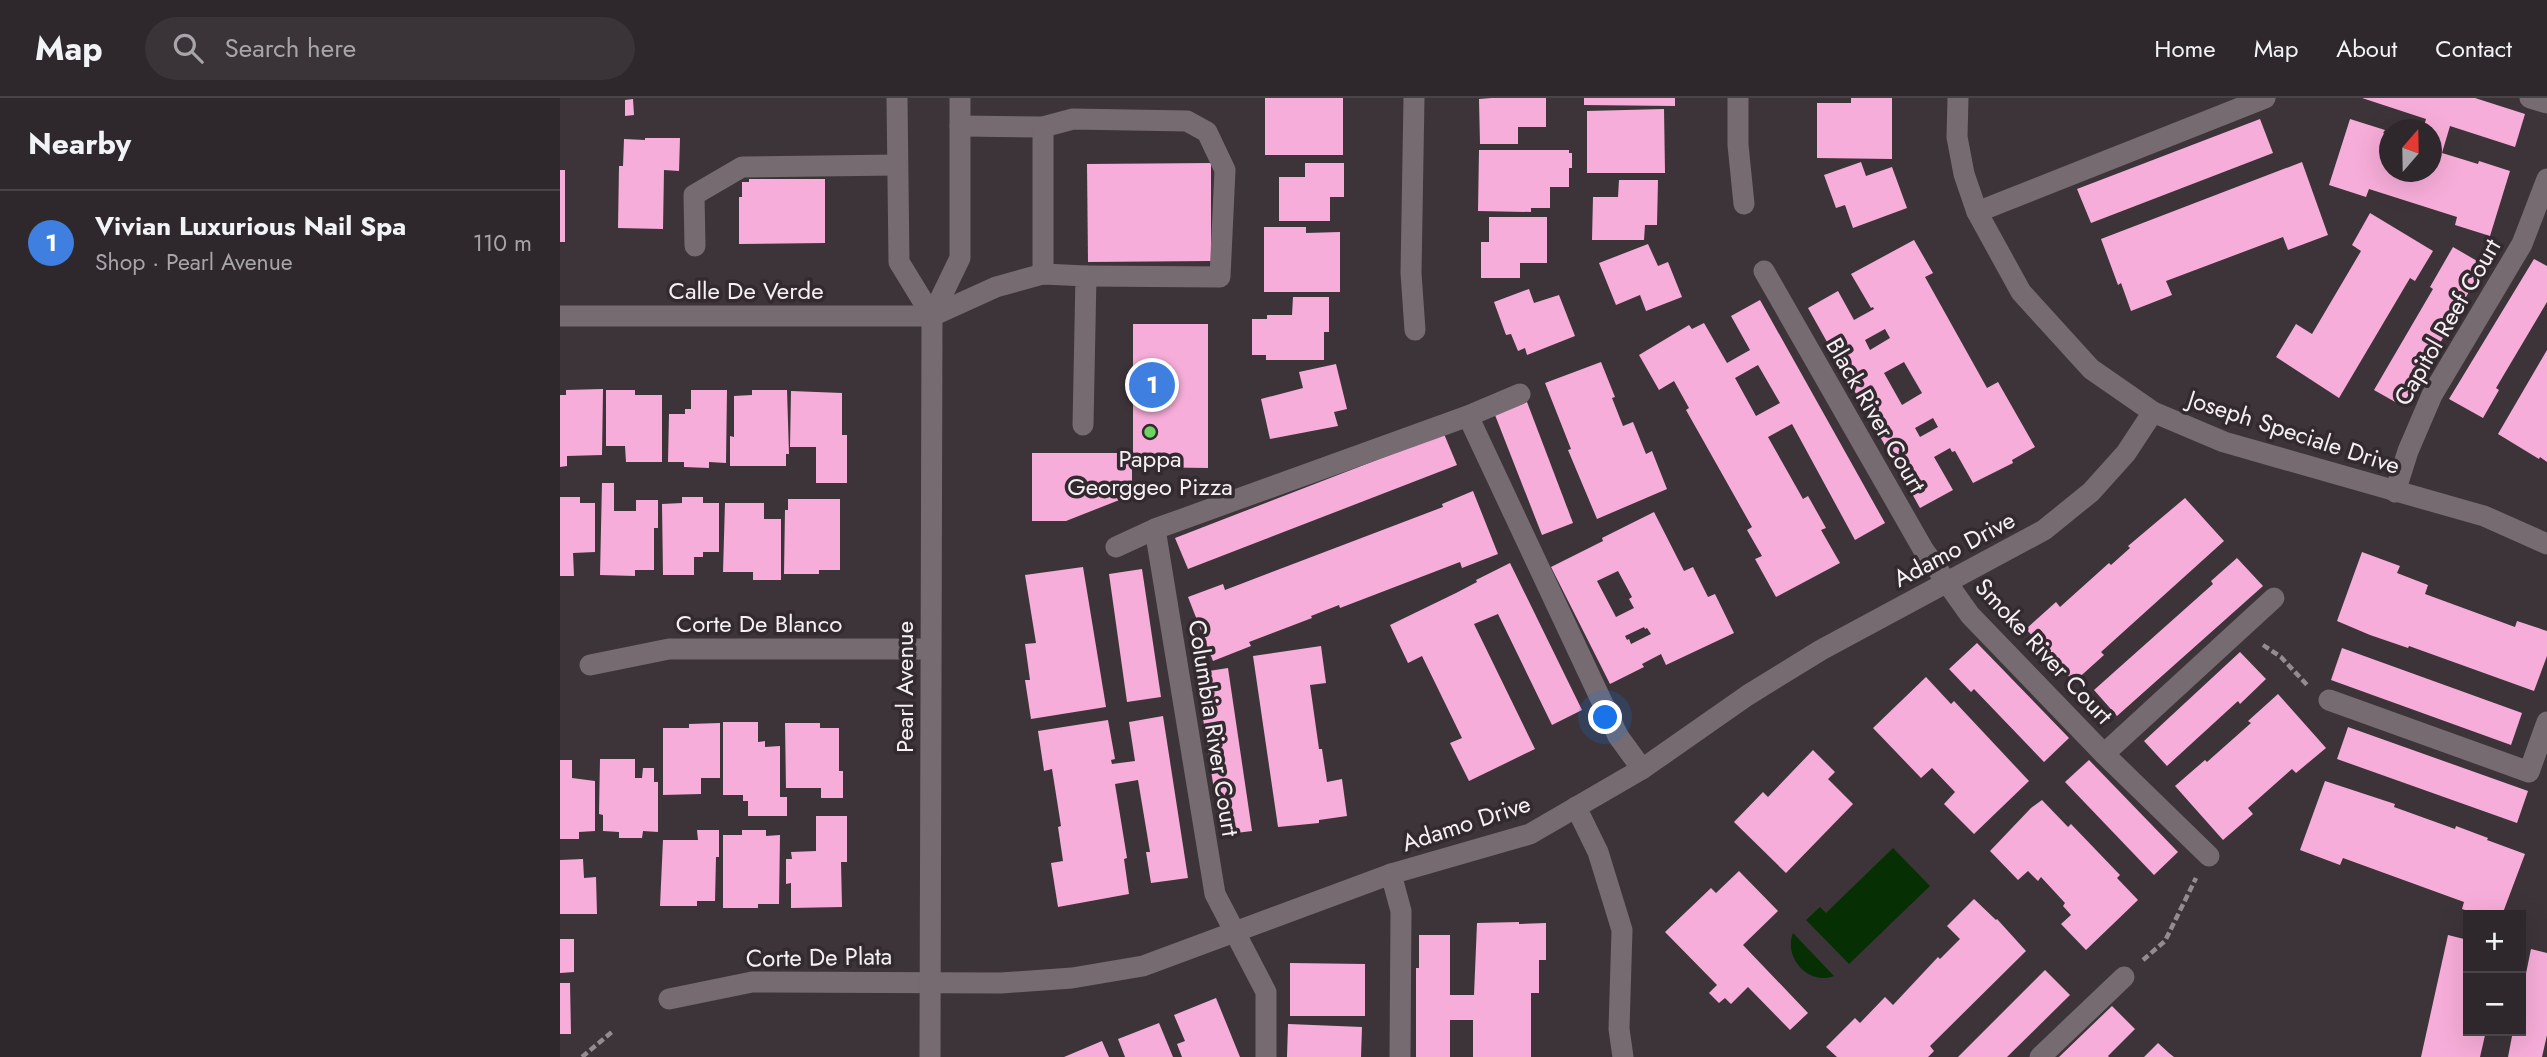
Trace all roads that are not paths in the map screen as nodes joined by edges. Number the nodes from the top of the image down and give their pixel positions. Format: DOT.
graph roads {
  1 [pos="897,98"];
  2 [pos="960,98"];
  3 [pos="1414,98"];
  4 [pos="1738,98"];
  5 [pos="1958,98"];
  6 [pos="2265,98"];
  7 [pos="2530,98"];
  8 [pos="2547,103"];
  9 [pos="960,126"];
  10 [pos="1043,127"];
  11 [pos="897,165"];
  12 [pos="2547,179"];
  13 [pos="1744,204"];
  14 [pos="1977,212"];
  15 [pos="695,246"];
  16 [pos="1764,271"];
  17 [pos="1042,274"];
  18 [pos="1086,275"];
  19 [pos="560,316"];
  20 [pos="932,316"];
  21 [pos="1415,330"];
  22 [pos="1520,394"];
  23 [pos="2153,412"];
  24 [pos="1468,416"];
  25 [pos="1083,425"];
  26 [pos="2395,492"];
  27 [pos="1155,529"];
  28 [pos="2547,544"];
  29 [pos="1116,547"];
  30 [pos="1947,582"];
  31 [pos="2274,598"];
  32 [pos="930,649"];
  33 [pos="590,665"];
  34 [pos="2329,700"];
  35 [pos="2547,722"];
  36 [pos="2104,754"];
  37 [pos="1642,769"];
  38 [pos="1576,807"];
  39 [pos="2209,856"];
  40 [pos="1391,874"];
  41 [pos="1234,932"];
  42 [pos="2123,977"];
  43 [pos="930,982"];
  44 [pos="669,999"];
  45 [pos="930,1057"];
  46 [pos="1266,1057"];
  47 [pos="1400,1057"];
  48 [pos="1623,1057"];
  49 [pos="2040,1057"];
  1 -- 11 [label="street"];
  2 -- 9 [label="street, Pearl Avenue"];
  3 -- 21 [label="street"];
  4 -- 13 [label="street"];
  5 -- 14 [label="street, Joseph Speciale Drive"];
  6 -- 14 [label="street"];
  7 -- 8 [label="street"];
  9 -- 10 [label="street"];
  9 -- 20 [label="street, Pearl Avenue"];
  10 -- 17 [label="street"];
  10 -- 18 [label="street"];
  11 -- 15 [label="street"];
  11 -- 20 [label="street"];
  12 -- 26 [label="street, Capitol Reef Court"];
  14 -- 23 [label="street, Joseph Speciale Drive"];
  16 -- 30 [label="street, Black River Court"];
  17 -- 18 [label="street"];
  17 -- 20 [label="street"];
  18 -- 25 [label="street"];
  19 -- 20 [label="street, Calle De Verde"];
  20 -- 32 [label="street, Pearl Avenue"];
  22 -- 24 [label="street"];
  23 -- 26 [label="street, Joseph Speciale Drive"];
  23 -- 30 [label="street, Adamo Drive"];
  24 -- 27 [label="street"];
  24 -- 37 [label="street"];
  26 -- 28 [label="street, Joseph Speciale Drive"];
  27 -- 29 [label="street"];
  27 -- 41 [label="street, Columbia River Court"];
  30 -- 36 [label="street, Smoke River Court"];
  30 -- 37 [label="street, Adamo Drive"];
  31 -- 36 [label="street, Smoke River Court"];
  32 -- 33 [label="street, Corte De Blanco"];
  32 -- 43 [label="street, Pearl Avenue"];
  34 -- 35 [label="street"];
  36 -- 39 [label="street, Smoke River Court"];
  37 -- 38 [label="street, Adamo Drive"];
  38 -- 40 [label="street, Adamo Drive"];
  38 -- 48 [label="street"];
  40 -- 41 [label="street, Adamo Drive"];
  40 -- 47 [label="street"];
  41 -- 43 [label="street, Adamo Drive"];
  41 -- 46 [label="street, Columbia River Court"];
  42 -- 49 [label="street"];
  43 -- 44 [label="street, Corte De Plata"];
  43 -- 45 [label="street, Pearl Avenue"];
}
